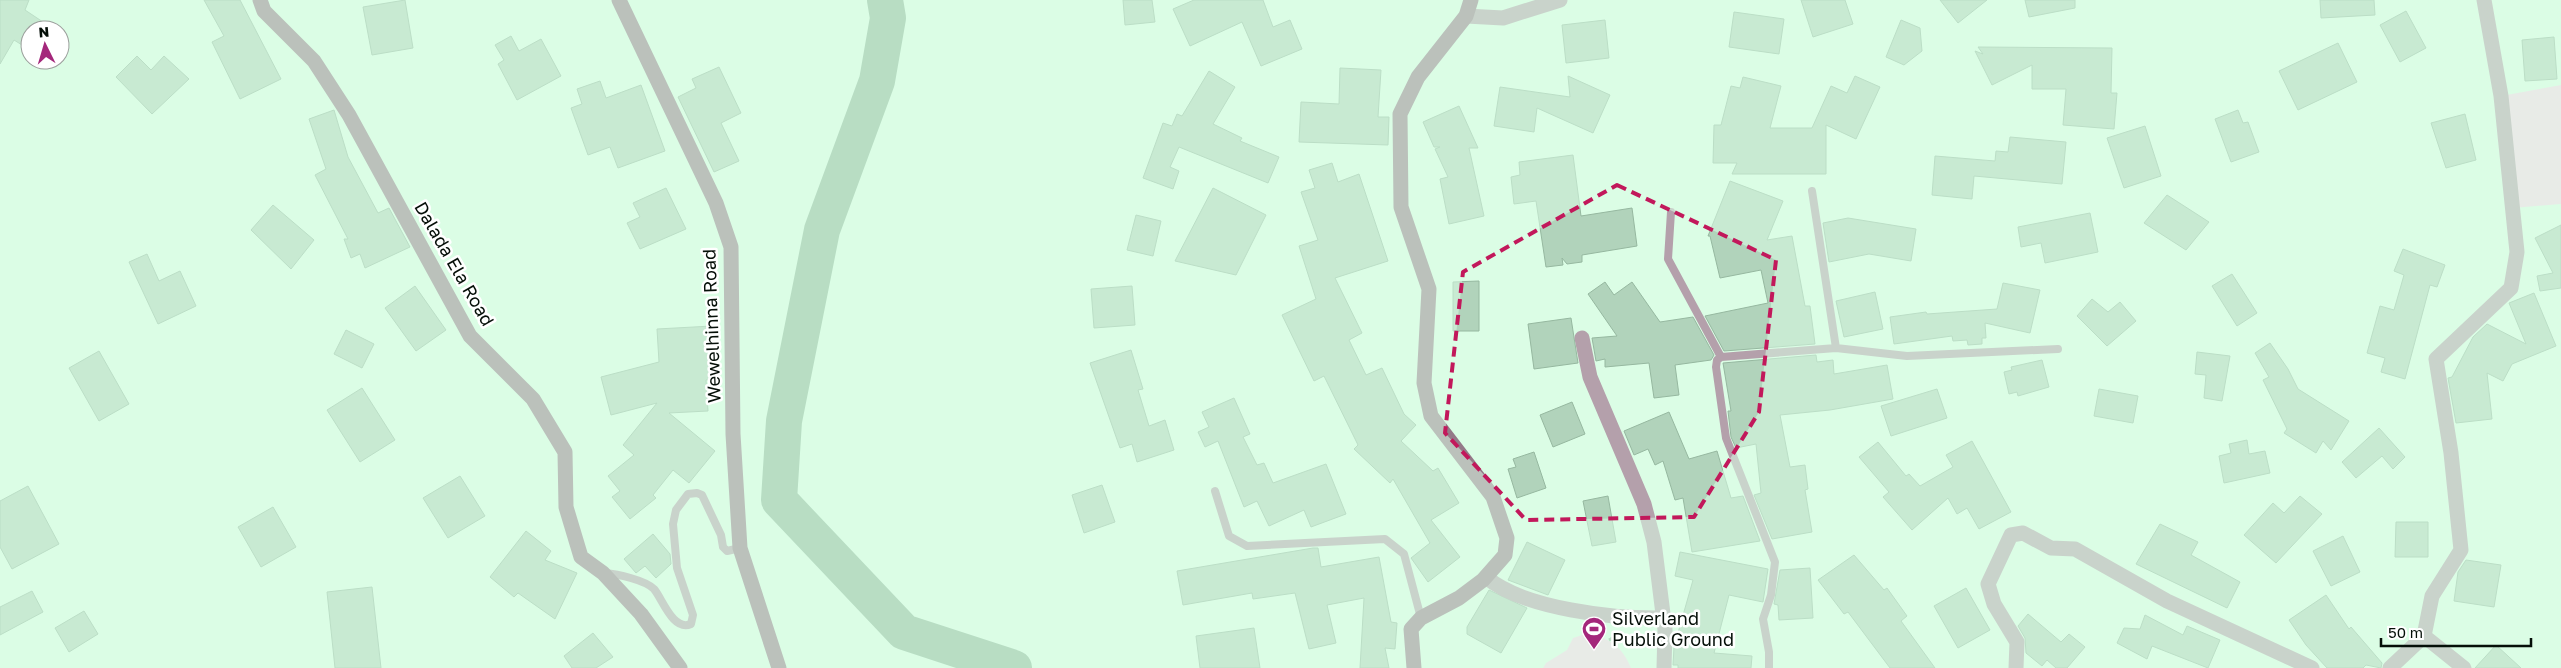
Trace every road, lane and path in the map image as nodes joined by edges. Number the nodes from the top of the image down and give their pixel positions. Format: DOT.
graph roads {
  1 [pos="260,0"];
  2 [pos="619,0"];
  3 [pos="1470,0"];
  4 [pos="1560,0"];
  5 [pos="2484,0"];
  6 [pos="1466,16"];
  7 [pos="1812,191"];
  8 [pos="1671,212"];
  9 [pos="1582,338"];
  10 [pos="1836,348"];
  11 [pos="2058,349"];
  12 [pos="1721,357"];
  13 [pos="1215,491"];
  14 [pos="740,548"];
  15 [pos="603,573"];
  16 [pos="1486,577"];
  17 [pos="1421,618"];
  18 [pos="1664,618"];
  19 [pos="2424,636"];
  20 [pos="680,668"];
  21 [pos="779,668"];
  22 [pos="1414,668"];
  23 [pos="1664,668"];
  24 [pos="1769,668"];
  25 [pos="2016,668"];
  26 [pos="2312,668"];
  27 [pos="2390,668"];
  28 [pos="2464,668"];
  1 -- 15 [label="street, Dalada Ela Road"];
  2 -- 14 [label="street, Wewelhinna Road"];
  3 -- 6 [label="street"];
  4 -- 6 [label="street"];
  5 -- 19 [label="street"];
  6 -- 16 [label="street"];
  7 -- 10 [label="lane"];
  8 -- 12 [label="lane"];
  9 -- 18 [label="street"];
  10 -- 11 [label="lane"];
  10 -- 12 [label="lane"];
  12 -- 24 [label="lane"];
  13 -- 17 [label="lane"];
  14 -- 15 [label="lane"];
  14 -- 21 [label="street, Wewelhinna Road"];
  15 -- 20 [label="street, Dalada Ela Road"];
  16 -- 17 [label="street"];
  16 -- 18 [label="street"];
  17 -- 22 [label="street"];
  18 -- 23 [label="street"];
  19 -- 27 [label="street"];
  19 -- 28 [label="street"];
  25 -- 26 [label="street"];
}
